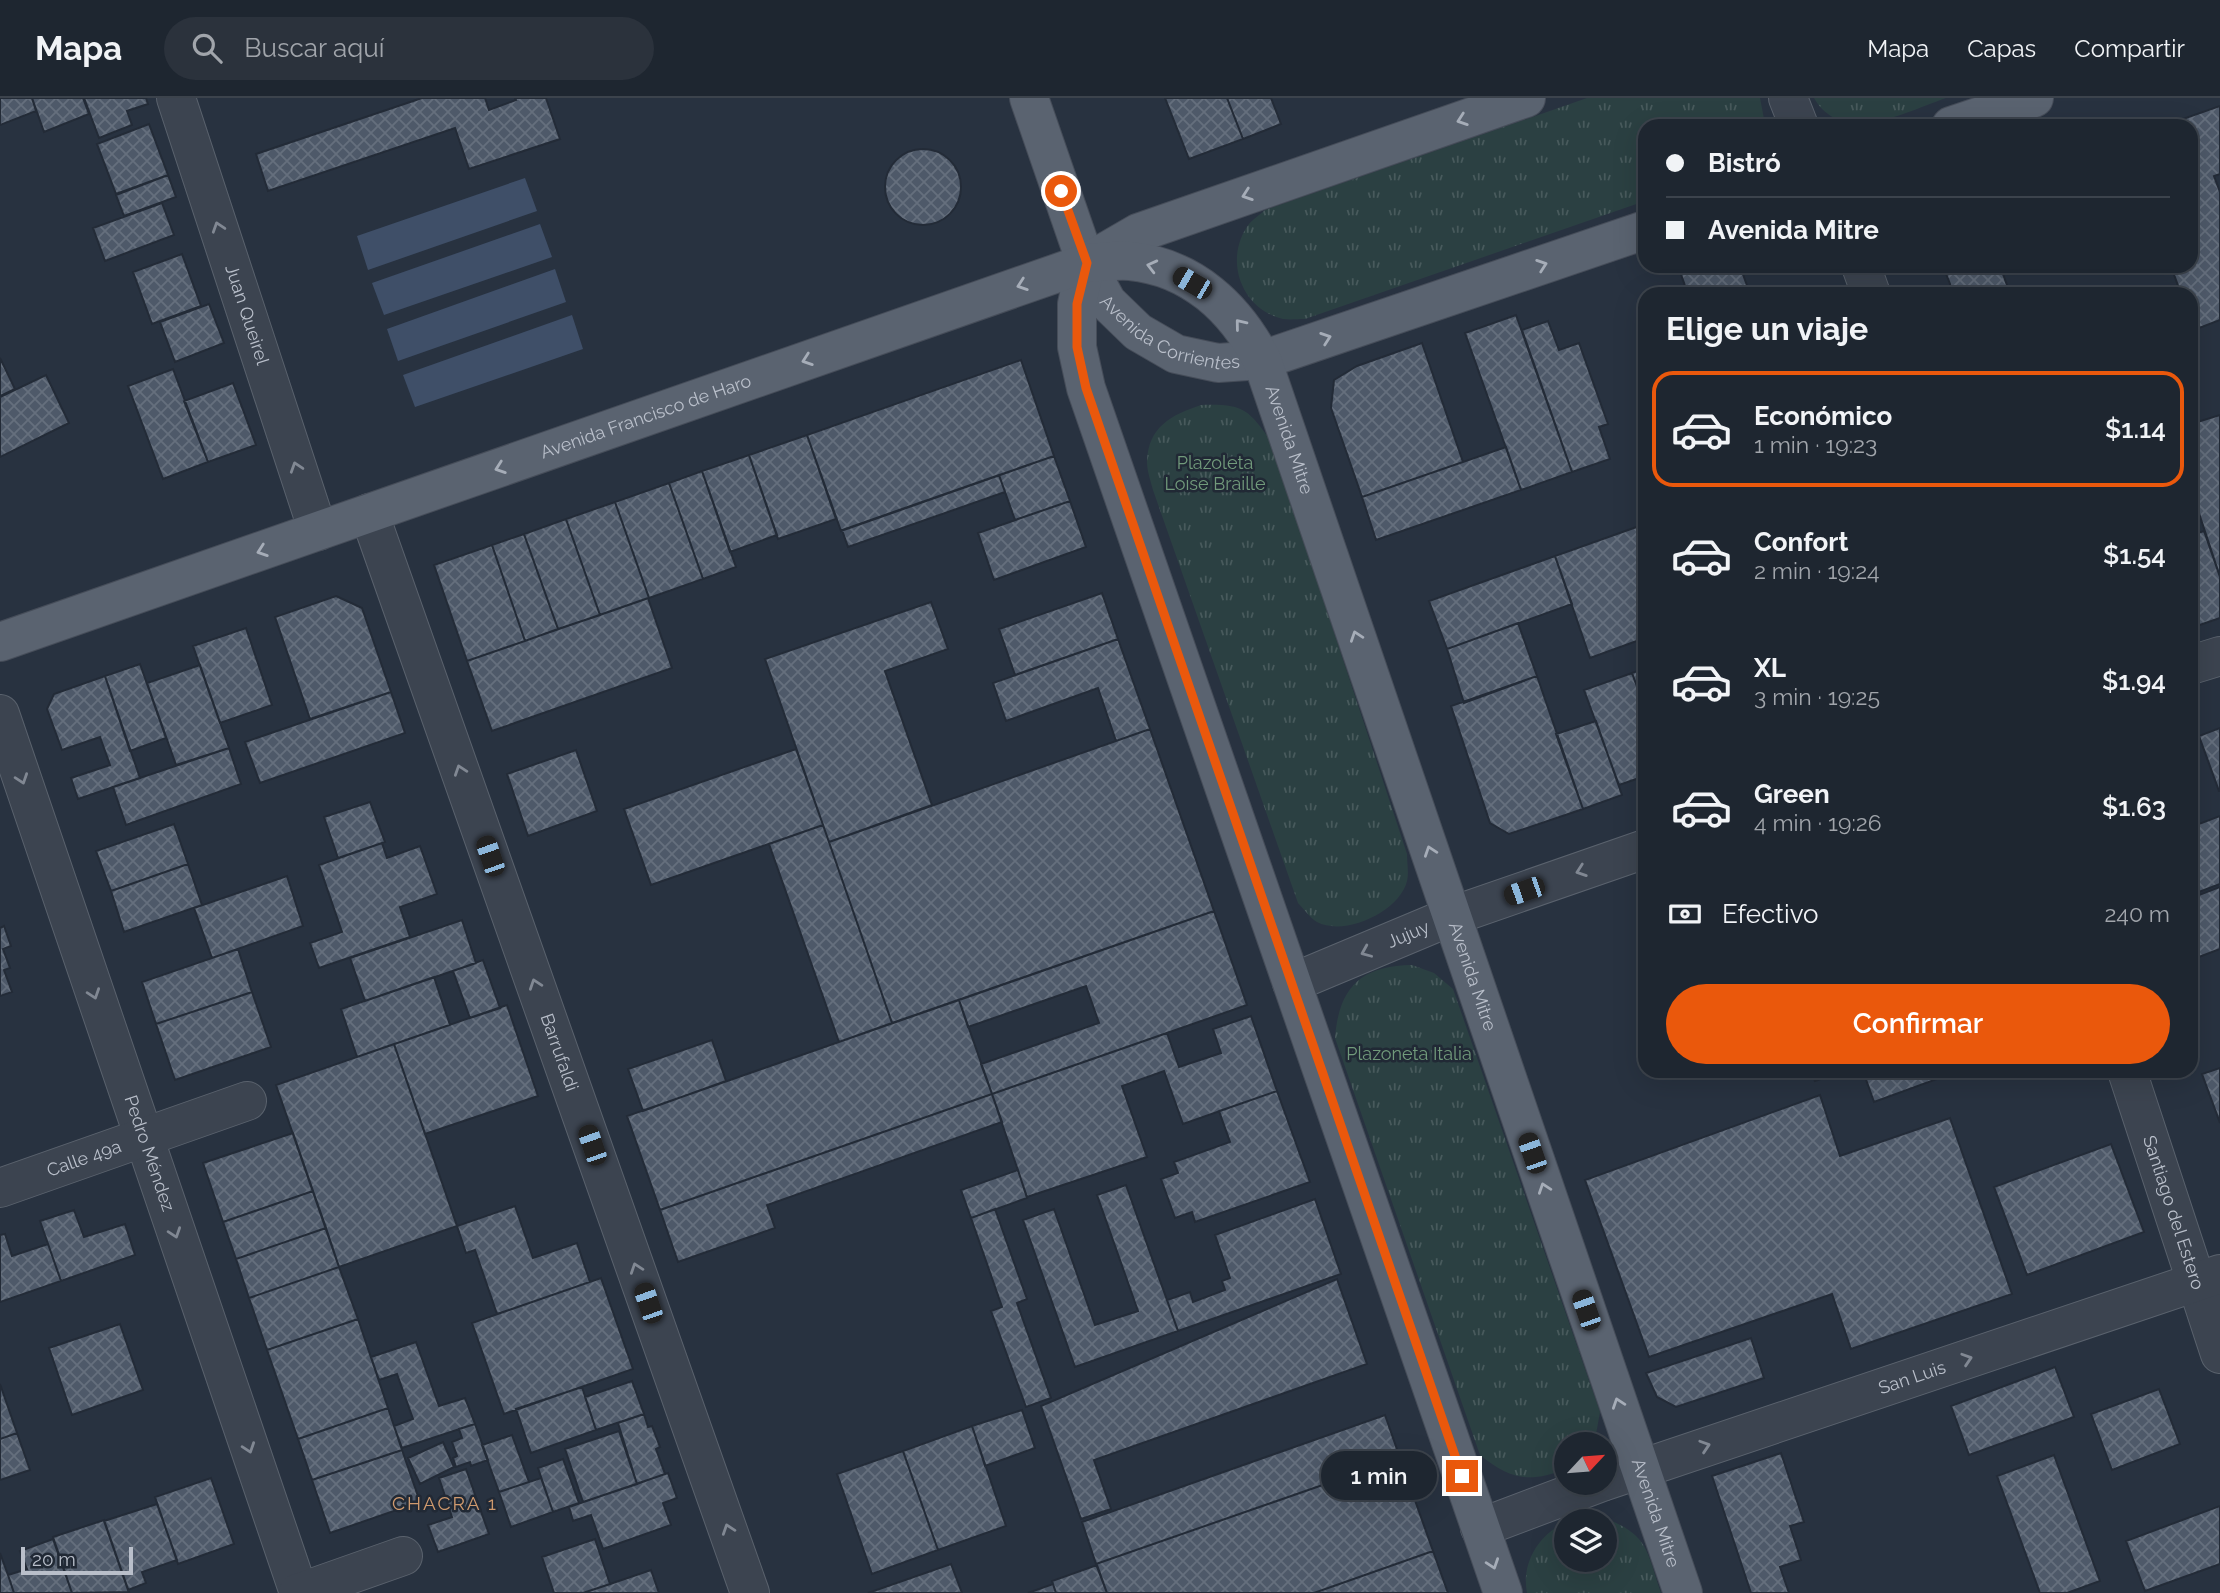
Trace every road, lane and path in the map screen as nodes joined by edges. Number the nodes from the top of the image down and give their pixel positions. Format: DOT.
graph roads {
  1 [pos="176,98"];
  2 [pos="1029,98"];
  3 [pos="1527,98"];
  4 [pos="1788,98"];
  5 [pos="2034,98"];
  6 [pos="1796,119"];
  7 [pos="1972,119"];
  8 [pos="1638,232"];
  9 [pos="1087,263"];
  10 [pos="1262,360"];
  11 [pos="369,513"];
  12 [pos="317,531"];
  13 [pos="0,642"];
  14 [pos="2220,656"];
  15 [pos="2198,663"];
  16 [pos="0,714"];
  17 [pos="1638,851"];
  18 [pos="1452,916"];
  19 [pos="1292,983"];
  20 [pos="2130,1078"];
  21 [pos="247,1101"];
  22 [pos="143,1139"];
  23 [pos="0,1188"];
  24 [pos="2207,1278"];
  25 [pos="2220,1354"];
  26 [pos="1640,1468"];
  27 [pos="1617,1477"];
  28 [pos="1569,1495"];
  29 [pos="1480,1528"];
  30 [pos="403,1556"];
  31 [pos="298,1593"];
  32 [pos="750,1593"];
  33 [pos="1503,1593"];
  34 [pos="1683,1593"];
  12 -- 1 [label="street, Juan Queirel, one-way"];
  2 -- 9 [label="main road, Avenida Corrientes"];
  3 -- 9 [label="main road, one-way"];
  4 -- 6 [label="street"];
  5 -- 7 [label="main road"];
  10 -- 8 [label="main road, Avenida Corrientes, one-way"];
  10 -- 9 [label="main road, Avenida Francisco de Haro, one-way"];
  9 -- 10 [label="main road, Avenida Corrientes"];
  9 -- 11 [label="main road, Avenida Francisco de Haro, one-way"];
  9 -- 19 [label="main road"];
  18 -- 10 [label="main road, Avenida Mitre, one-way"];
  11 -- 12 [label="main road, Avenida Francisco de Haro"];
  32 -- 11 [label="street, Barrufaldi, one-way"];
  12 -- 13 [label="main road, Avenida Francisco de Haro, one-way"];
  14 -- 15 [label="street"];
  16 -- 22 [label="street, Pedro Méndez, one-way"];
  17 -- 18 [label="street, Jujuy, one-way"];
  18 -- 19 [label="street, Jujuy, one-way"];
  26 -- 18 [label="main road, Avenida Mitre, one-way"];
  19 -- 29 [label="main road"];
  20 -- 24 [label="street, Santiago del Estero"];
  21 -- 22 [label="street, Calle 49a"];
  22 -- 23 [label="street, Calle 49a"];
  22 -- 31 [label="street, Pedro Méndez, one-way"];
  24 -- 25 [label="street, Santiago del Estero"];
  26 -- 24 [label="street, San Luis, one-way"];
  26 -- 27 [label="street, San Luis"];
  26 -- 34 [label="main road, Avenida Mitre"];
  28 -- 29 [label="street, San Luis"];
  29 -- 33 [label="main road, one-way"];
  30 -- 31 [label="street"];
}
